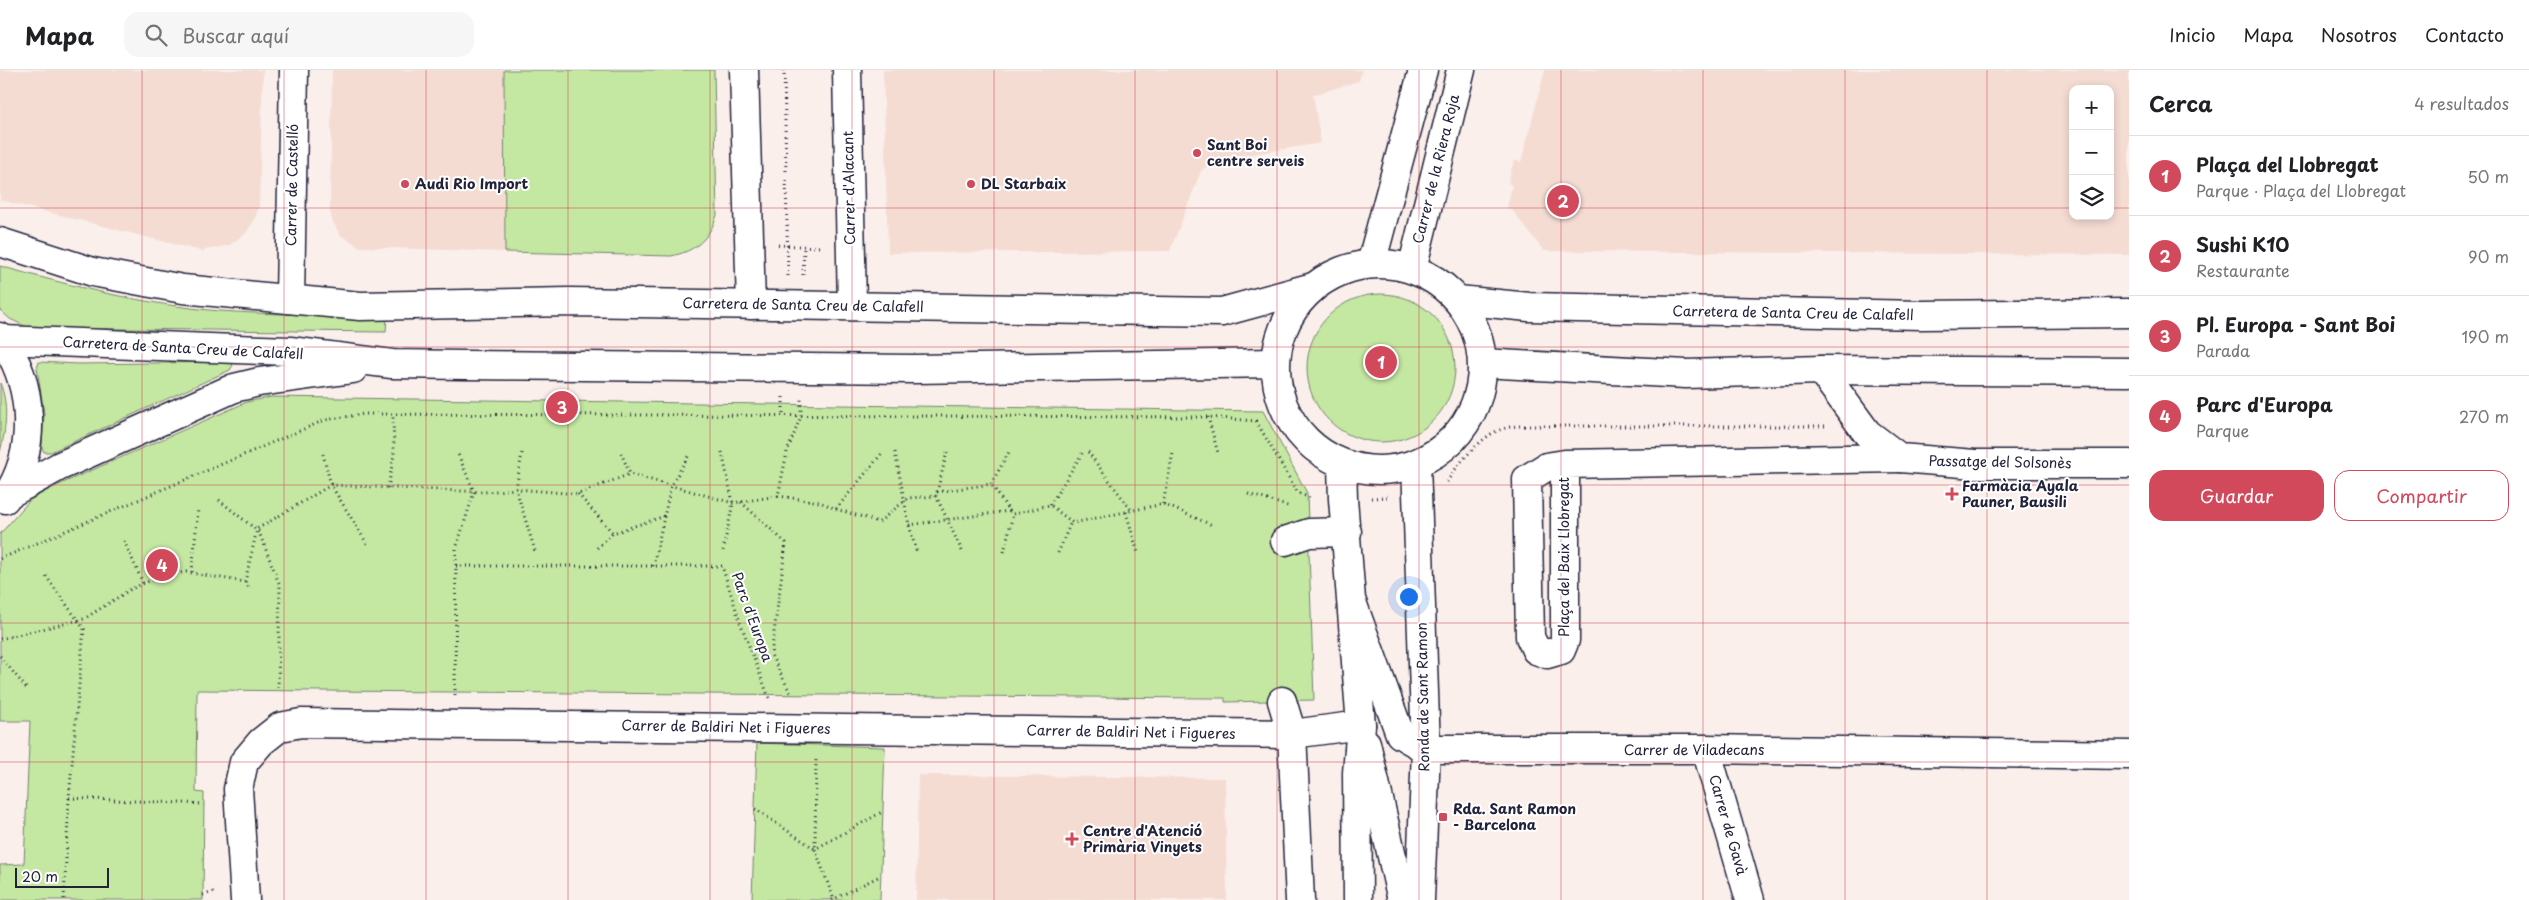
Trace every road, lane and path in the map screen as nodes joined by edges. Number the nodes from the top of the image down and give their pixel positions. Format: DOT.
graph roads {
  1 [pos="294,70"];
  2 [pos="744,70"];
  3 [pos="784,70"];
  4 [pos="847,70"];
  5 [pos="1423,70"];
  6 [pos="1461,70"];
  7 [pos="0,242"];
  8 [pos="770,244"];
  9 [pos="788,245"];
  10 [pos="804,246"];
  11 [pos="829,247"];
  12 [pos="1371,264"];
  13 [pos="1412,269"];
  14 [pos="788,279"];
  15 [pos="803,284"];
  16 [pos="1312,287"];
  17 [pos="290,300"];
  18 [pos="1458,300"];
  19 [pos="751,305"];
  20 [pos="852,306"];
  21 [pos="2129,313"];
  22 [pos="1,338"];
  23 [pos="1275,363"];
  24 [pos="1483,363"];
  25 [pos="392,364"];
  26 [pos="1821,370"];
  27 [pos="2129,372"];
  28 [pos="801,398"];
  29 [pos="783,400"];
  30 [pos="392,414"];
  31 [pos="783,415"];
  32 [pos="801,416"];
  33 [pos="722,452"];
  34 [pos="884,452"];
  35 [pos="895,452"];
  36 [pos="947,452"];
  37 [pos="1009,452"];
  38 [pos="1083,452"];
  39 [pos="1088,452"];
  40 [pos="690,453"];
  41 [pos="1173,453"];
  42 [pos="1218,453"];
  43 [pos="323,454"];
  44 [pos="458,454"];
  45 [pos="522,454"];
  46 [pos="621,454"];
  47 [pos="1900,458"];
  48 [pos="1342,464"];
  49 [pos="1416,464"];
  50 [pos="1564,464"];
  51 [pos="2129,464"];
  52 [pos="630,474"];
  53 [pos="991,484"];
  54 [pos="331,485"];
  55 [pos="671,486"];
  56 [pos="388,488"];
  57 [pos="516,489"];
  58 [pos="474,492"];
  59 [pos="578,494"];
  60 [pos="936,494"];
  61 [pos="1248,494"];
  62 [pos="778,496"];
  63 [pos="219,500"];
  64 [pos="4,501"];
  65 [pos="905,501"];
  66 [pos="740,502"];
  67 [pos="733,503"];
  68 [pos="1163,504"];
  69 [pos="1050,505"];
  70 [pos="1295,508"];
  71 [pos="836,509"];
  72 [pos="198,510"];
  73 [pos="1009,511"];
  74 [pos="1132,511"];
  75 [pos="1126,512"];
  76 [pos="1013,514"];
  77 [pos="665,516"];
  78 [pos="947,519"];
  79 [pos="1071,522"];
  80 [pos="909,525"];
  81 [pos="1212,525"];
  82 [pos="256,529"];
  83 [pos="1347,532"];
  84 [pos="613,533"];
  85 [pos="124,540"];
  86 [pos="1285,541"];
  87 [pos="369,547"];
  88 [pos="597,548"];
  89 [pos="535,550"];
  90 [pos="723,551"];
  91 [pos="1004,552"];
  92 [pos="963,553"];
  93 [pos="1058,553"];
  94 [pos="1138,553"];
  95 [pos="917,554"];
  96 [pos="0,560"];
  97 [pos="456,566"];
  98 [pos="653,566"];
  99 [pos="192,572"];
  100 [pos="46,576"];
  101 [pos="245,582"];
  102 [pos="143,584"];
  103 [pos="249,588"];
  104 [pos="1353,606"];
  105 [pos="77,620"];
  106 [pos="0,640"];
  107 [pos="0,656"];
  108 [pos="27,689"];
  109 [pos="278,690"];
  110 [pos="455,691"];
  111 [pos="791,694"];
  112 [pos="1282,701"];
  113 [pos="1362,725"];
  114 [pos="771,727"];
  115 [pos="1292,734"];
  116 [pos="1426,749"];
  117 [pos="1706,749"];
  118 [pos="816,754"];
  119 [pos="2129,755"];
  120 [pos="69,798"];
  121 [pos="204,804"];
  122 [pos="755,809"];
  123 [pos="882,812"];
  124 [pos="815,849"];
  125 [pos="880,876"];
  126 [pos="832,899"];
  127 [pos="64,900"];
  128 [pos="245,900"];
  129 [pos="1300,900"];
  130 [pos="1358,900"];
  131 [pos="1402,900"];
  132 [pos="1420,900"];
  133 [pos="1750,900"];
  1 -- 17 [label="street, Carrer de Castelló"];
  2 -- 19 [label="street"];
  3 -- 9 [label="path"];
  4 -- 20 [label="street, Carrer d'Alacant"];
  5 -- 12 [label="street"];
  6 -- 13 [label="street, Carrer de la Riera Roja"];
  7 -- 17 [label="street, Carretera de Santa Creu de Calafell"];
  8 -- 9 [label="path"];
  9 -- 10 [label="path"];
  9 -- 14 [label="path"];
  10 -- 11 [label="path"];
  10 -- 15 [label="path"];
  12 -- 13 [label="street"];
  12 -- 16 [label="street"];
  13 -- 18 [label="street"];
  16 -- 20 [label="street, Carretera de Santa Creu de Calafell"];
  16 -- 23 [label="street"];
  17 -- 19 [label="street, Carretera de Santa Creu de Calafell"];
  18 -- 21 [label="street, Carretera de Santa Creu de Calafell"];
  18 -- 24 [label="street"];
  19 -- 20 [label="street, Carretera de Santa Creu de Calafell"];
  22 -- 25 [label="street, Carretera de Santa Creu de Calafell"];
  22 -- 64 [label="street"];
  23 -- 25 [label="street, Carretera de Santa Creu de Calafell"];
  23 -- 48 [label="street"];
  24 -- 26 [label="street"];
  24 -- 49 [label="street"];
  25 -- 64 [label="street, Carretera de Santa Creu de Calafell"];
  26 -- 27 [label="street"];
  26 -- 47 [label="street"];
  28 -- 32 [label="path"];
  29 -- 31 [label="path"];
  30 -- 31 [label="path"];
  30 -- 56 [label="path"];
  30 -- 96 [label="path"];
  31 -- 32 [label="path"];
  32 -- 42 [label="path"];
  32 -- 62 [label="path"];
  33 -- 67 [label="path"];
  34 -- 71 [label="path"];
  35 -- 65 [label="path"];
  36 -- 60 [label="path"];
  37 -- 53 [label="path"];
  38 -- 69 [label="path"];
  39 -- 74 [label="path"];
  40 -- 55 [label="path"];
  41 -- 68 [label="path"];
  43 -- 54 [label="path"];
  44 -- 58 [label="path"];
  45 -- 57 [label="path"];
  46 -- 52 [label="path"];
  47 -- 50 [label="street, Passatge del Solsonès"];
  47 -- 51 [label="street, Passatge del Solsonès"];
  48 -- 49 [label="street"];
  48 -- 83 [label="street"];
  49 -- 116 [label="street, Ronda de Sant Ramon"];
  50 -- 50 [label="street, Plaça del Baix Llobregat"];
  52 -- 55 [label="path"];
  52 -- 59 [label="path"];
  53 -- 60 [label="path"];
  53 -- 73 [label="path"];
  54 -- 56 [label="path"];
  54 -- 82 [label="path"];
  54 -- 87 [label="path"];
  55 -- 67 [label="path"];
  55 -- 77 [label="path"];
  56 -- 58 [label="path"];
  57 -- 58 [label="path"];
  57 -- 59 [label="path"];
  57 -- 89 [label="path"];
  58 -- 97 [label="path"];
  59 -- 84 [label="path"];
  60 -- 65 [label="path"];
  60 -- 78 [label="path"];
  61 -- 70 [label="path"];
  62 -- 66 [label="path"];
  62 -- 71 [label="path"];
  63 -- 82 [label="path"];
  65 -- 71 [label="path"];
  65 -- 80 [label="path"];
  66 -- 67 [label="path"];
  66 -- 111 [label="path"];
  67 -- 90 [label="path"];
  68 -- 74 [label="path"];
  68 -- 81 [label="path"];
  69 -- 76 [label="path"];
  69 -- 79 [label="path"];
  72 -- 99 [label="path"];
  73 -- 76 [label="path"];
  73 -- 78 [label="path"];
  74 -- 75 [label="path"];
  75 -- 79 [label="path"];
  75 -- 94 [label="path"];
  76 -- 91 [label="path"];
  77 -- 84 [label="path"];
  77 -- 98 [label="path"];
  78 -- 80 [label="path"];
  78 -- 92 [label="path"];
  79 -- 93 [label="path"];
  80 -- 95 [label="path"];
  82 -- 101 [label="path"];
  82 -- 109 [label="path"];
  83 -- 86 [label="street"];
  83 -- 104 [label="street"];
  84 -- 88 [label="path"];
  85 -- 102 [label="path"];
  97 -- 98 [label="path, Parc d'Europa"];
  97 -- 110 [label="path"];
  98 -- 114 [label="path, Parc d'Europa"];
  99 -- 101 [label="path"];
  99 -- 102 [label="path"];
  100 -- 105 [label="path"];
  101 -- 103 [label="path"];
  102 -- 105 [label="path"];
  104 -- 113 [label="street"];
  104 -- 116 [label="street, Carrer de Viladecans"];
  105 -- 106 [label="path"];
  105 -- 120 [label="path"];
  107 -- 108 [label="path"];
  112 -- 115 [label="street"];
  113 -- 115 [label="street, Carrer de Baldiri Net i Figueres"];
  113 -- 130 [label="street"];
  113 -- 131 [label="street"];
  114 -- 115 [label="street, Carrer de Baldiri Net i Figueres"];
  114 -- 128 [label="street, Carrer de Baldiri Net i Figueres"];
  115 -- 129 [label="street"];
  116 -- 117 [label="street, Carrer de Viladecans"];
  116 -- 132 [label="street, Ronda de Sant Ramon"];
  117 -- 119 [label="street, Carrer de Viladecans"];
  117 -- 133 [label="street, Carrer de Gavà"];
  118 -- 124 [label="path"];
  120 -- 121 [label="path"];
  120 -- 127 [label="path"];
  122 -- 124 [label="path"];
  123 -- 124 [label="path"];
  124 -- 126 [label="path"];
  125 -- 126 [label="path"];
}
